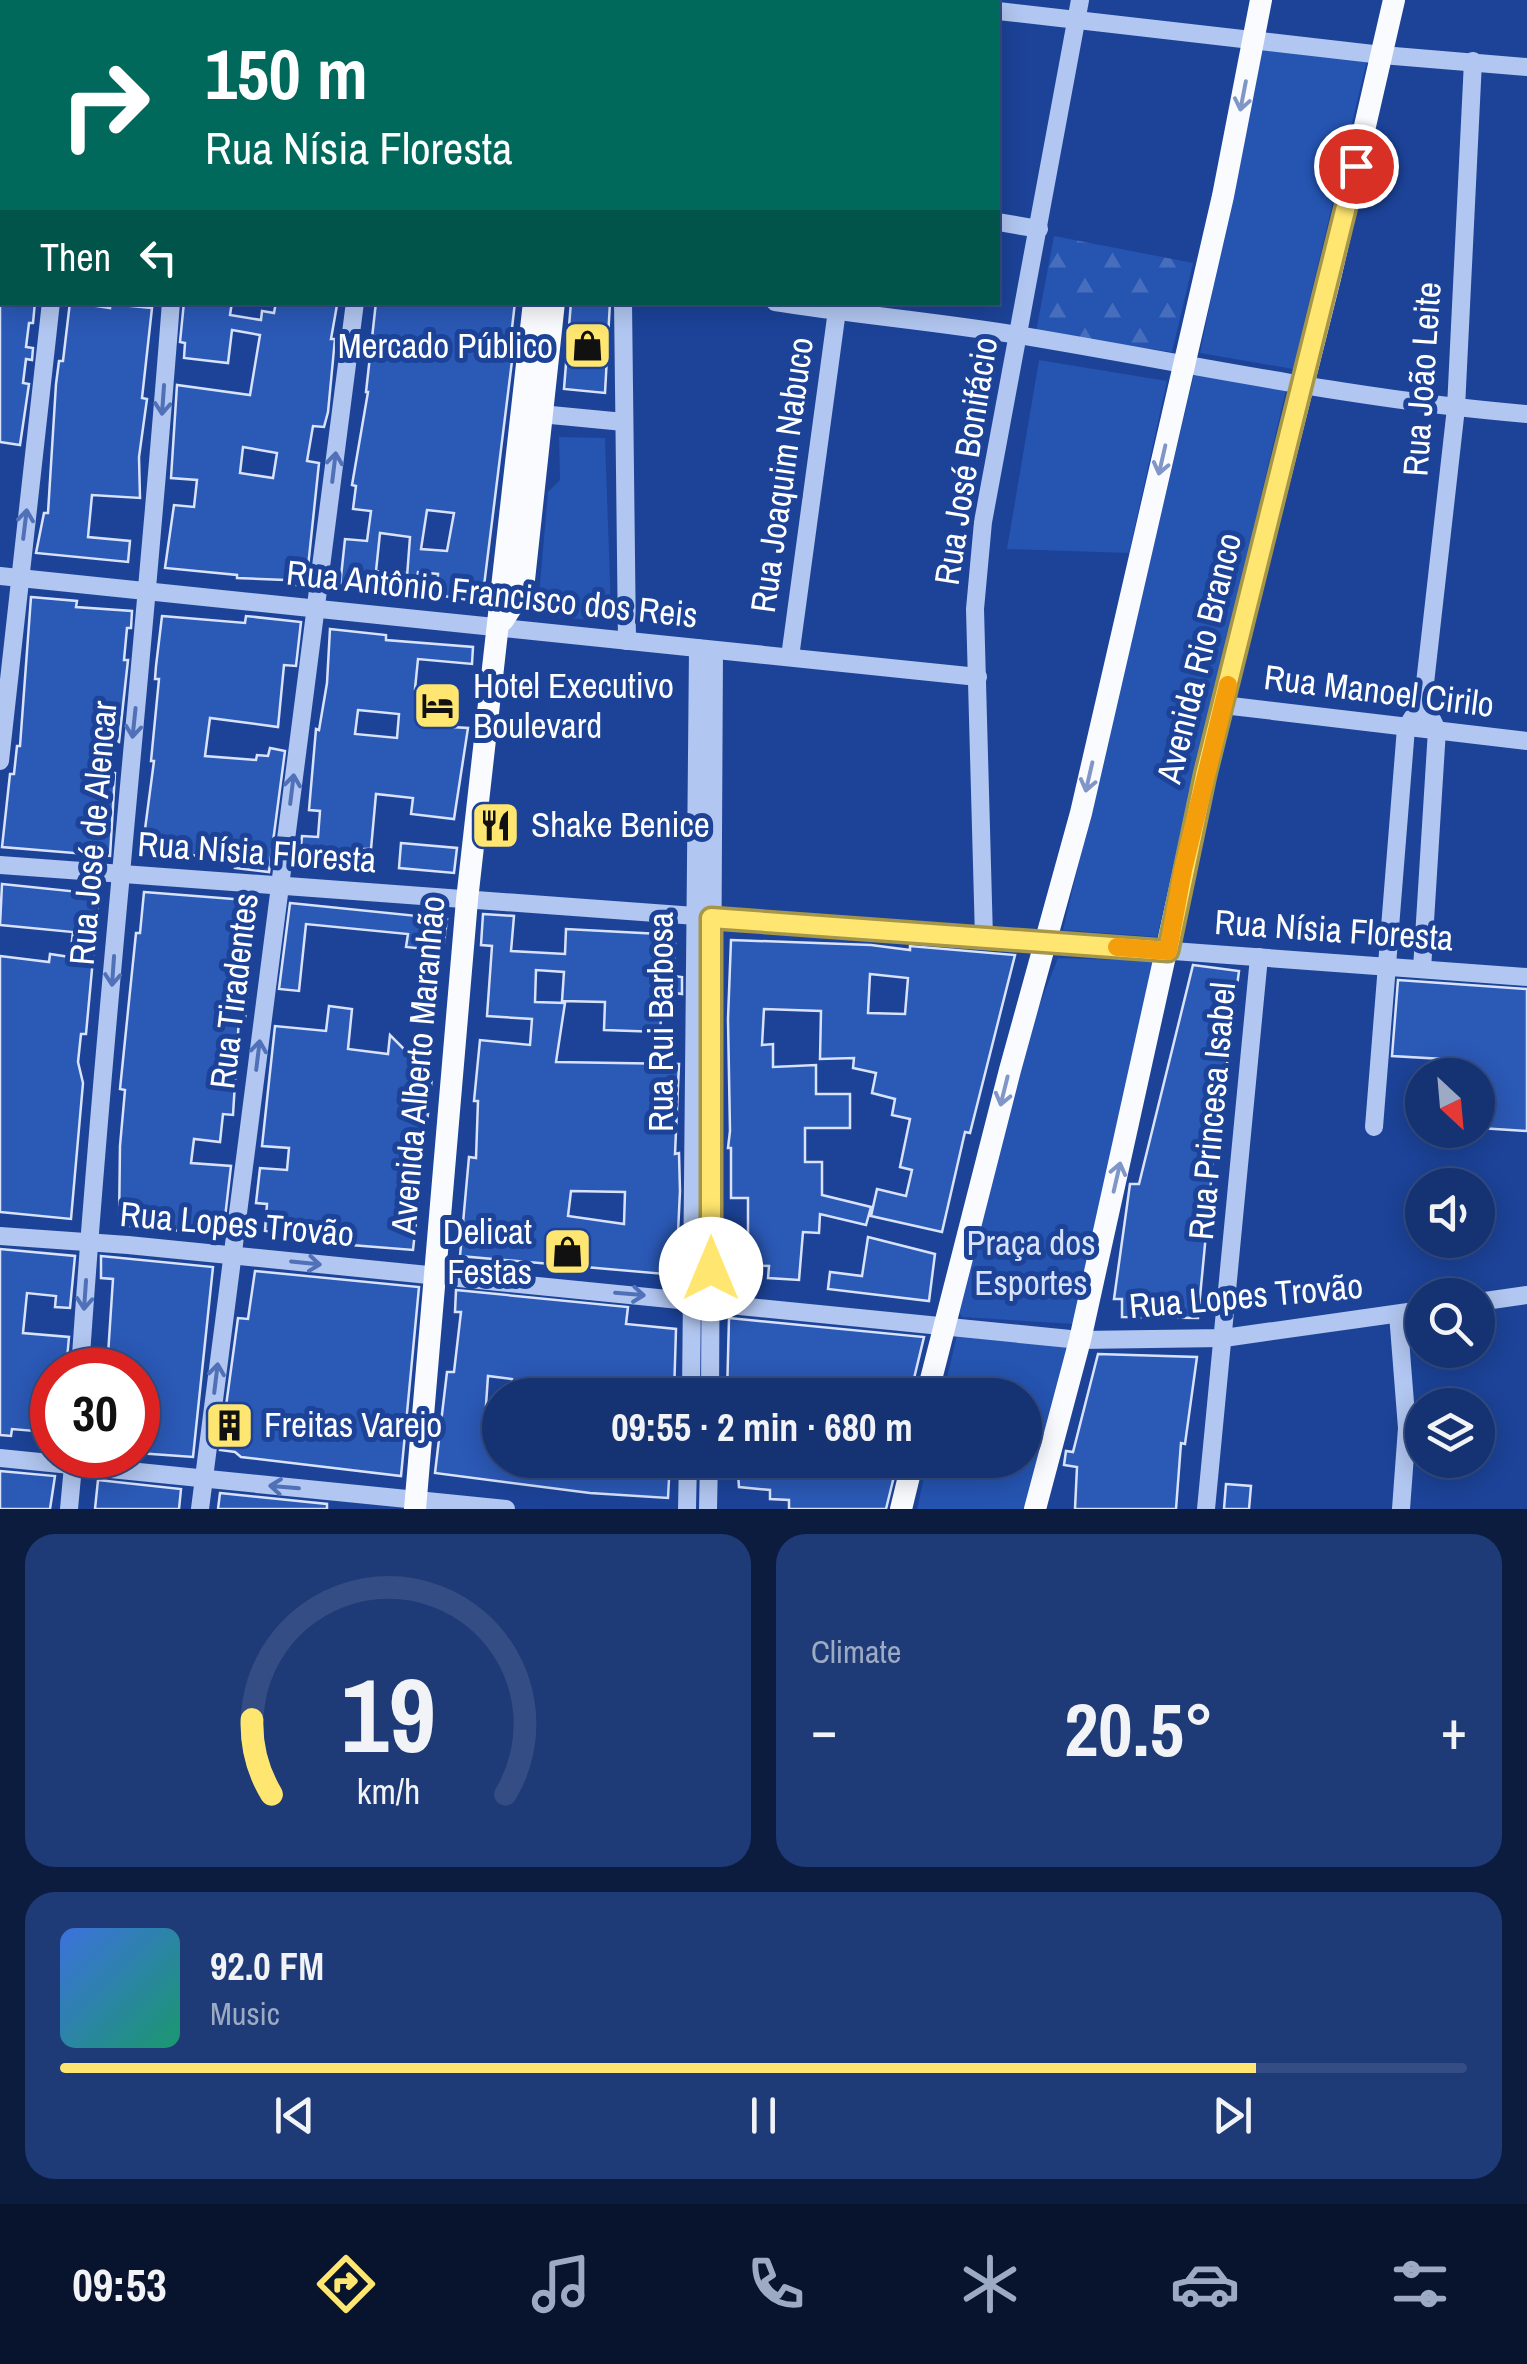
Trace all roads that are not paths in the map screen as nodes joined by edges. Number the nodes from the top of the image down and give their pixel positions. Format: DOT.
graph roads {
  1 [pos="1080,0"];
  2 [pos="1261,0"];
  3 [pos="1394,0"];
  4 [pos="1000,11"];
  5 [pos="1076,19"];
  6 [pos="1254,40"];
  7 [pos="1382,55"];
  8 [pos="1473,62"];
  9 [pos="1527,67"];
  10 [pos="1000,222"];
  11 [pos="1039,229"];
  12 [pos="51,305"];
  13 [pos="171,305"];
  14 [pos="356,305"];
  15 [pos="534,305"];
  16 [pos="553,305"];
  17 [pos="623,305"];
  18 [pos="813,305"];
  19 [pos="838,307"];
  20 [pos="1020,336"];
  21 [pos="1184,366"];
  22 [pos="1302,387"];
  23 [pos="1456,408"];
  24 [pos="532,413"];
  25 [pos="1527,414"];
  26 [pos="624,422"];
  27 [pos="10,577"];
  28 [pos="148,592"];
  29 [pos="316,609"];
  30 [pos="499,627"];
  31 [pos="627,640"];
  32 [pos="706,649"];
  33 [pos="790,657"];
  34 [pos="978,677"];
  35 [pos="1423,701"];
  36 [pos="1223,705"];
  37 [pos="1406,728"];
  38 [pos="1437,730"];
  39 [pos="1527,741"];
  40 [pos="0,760"];
  41 [pos="0,866"];
  42 [pos="119,874"];
  43 [pos="280,886"];
  44 [pos="466,900"];
  45 [pos="702,917"];
  46 [pos="984,938"];
  47 [pos="1046,942"];
  48 [pos="1168,951"];
  49 [pos="1259,958"];
  50 [pos="1387,967"];
  51 [pos="1422,970"];
  52 [pos="1527,977"];
  53 [pos="1374,1126"];
  54 [pos="0,1236"];
  55 [pos="88,1242"];
  56 [pos="232,1255"];
  57 [pos="436,1276"];
  58 [pos="1527,1295"];
  59 [pos="702,1300"];
  60 [pos="1495,1300"];
  61 [pos="1405,1313"];
  62 [pos="1398,1314"];
  63 [pos="943,1324"];
  64 [pos="1224,1338"];
  65 [pos="1080,1340"];
  66 [pos="81,1348"];
  67 [pos="693,1378"];
  68 [pos="709,1378"];
  69 [pos="932,1378"];
  70 [pos="0,1458"];
  71 [pos="30,1459"];
  72 [pos="160,1473"];
  73 [pos="72,1478"];
  74 [pos="687,1478"];
  75 [pos="709,1478"];
  76 [pos="909,1478"];
  77 [pos="203,1480"];
  78 [pos="416,1504"];
  79 [pos="69,1509"];
  80 [pos="200,1509"];
  81 [pos="506,1509"];
  82 [pos="686,1509"];
  83 [pos="708,1509"];
  84 [pos="901,1509"];
  85 [pos="1035,1509"];
  86 [pos="1206,1509"];
  87 [pos="1401,1509"];
  1 -- 5 [label="street, Rua José Bonifácio"];
  2 -- 6 [label="main road"];
  3 -- 7 [label="main road, Avenida Rio Branco"];
  4 -- 5 [label="street"];
  5 -- 6 [label="street"];
  5 -- 11 [label="street, Rua José Bonifácio"];
  6 -- 7 [label="street"];
  6 -- 21 [label="main road, one-way"];
  7 -- 8 [label="street"];
  7 -- 22 [label="main road, Avenida Rio Branco"];
  8 -- 9 [label="street"];
  8 -- 23 [label="street, Rua João Leite"];
  10 -- 11 [label="street"];
  11 -- 20 [label="street, Rua José Bonifácio"];
  27 -- 12 [label="street, one-way"];
  13 -- 28 [label="street, Rua José de Alencar, one-way"];
  29 -- 14 [label="street, Rua Tiradentes, one-way"];
  15 -- 24 [label="main road, Avenida Alberto Maranhão"];
  16 -- 24 [label="main road, Avenida Alberto Maranhão"];
  17 -- 26 [label="street"];
  18 -- 19 [label="street"];
  19 -- 20 [label="street"];
  19 -- 33 [label="street, Rua Joaquim Nabuco"];
  20 -- 21 [label="street"];
  20 -- 34 [label="street, Rua José Bonifácio"];
  21 -- 22 [label="street"];
  21 -- 47 [label="main road, one-way"];
  22 -- 23 [label="street"];
  22 -- 36 [label="main road, Avenida Rio Branco"];
  23 -- 25 [label="street"];
  23 -- 35 [label="street, Rua João Leite"];
  24 -- 26 [label="street"];
  24 -- 30 [label="main road, Avenida Alberto Maranhão"];
  26 -- 31 [label="street"];
  27 -- 28 [label="street, Rua Antônio Francisco dos Reis"];
  27 -- 40 [label="street"];
  28 -- 29 [label="street, Rua Antônio Francisco dos Reis"];
  28 -- 42 [label="street, Rua José de Alencar, one-way"];
  29 -- 30 [label="street, Rua Antônio Francisco dos Reis"];
  43 -- 29 [label="street, Rua Tiradentes, one-way"];
  30 -- 31 [label="street, Rua Antônio Francisco dos Reis"];
  30 -- 44 [label="main road, Avenida Alberto Maranhão"];
  31 -- 32 [label="street, Rua Antônio Francisco dos Reis"];
  32 -- 33 [label="street, Rua Antônio Francisco dos Reis"];
  32 -- 45 [label="street, Rua Rui Barbosa"];
  33 -- 34 [label="street, Rua Antônio Francisco dos Reis"];
  34 -- 46 [label="street, Rua José Bonifácio"];
  35 -- 37 [label="street, Rua João Leite"];
  35 -- 38 [label="street"];
  36 -- 37 [label="street, Rua Manoel Cirilo"];
  36 -- 48 [label="main road, Avenida Rio Branco"];
  37 -- 38 [label="street, Rua Manoel Cirilo"];
  37 -- 50 [label="street, Rua João Leite"];
  38 -- 39 [label="street, Rua Manoel Cirilo"];
  38 -- 51 [label="street"];
  41 -- 42 [label="street, Rua Nísia Floresta"];
  42 -- 43 [label="street, Rua Nísia Floresta"];
  42 -- 55 [label="street, Rua José de Alencar, one-way"];
  43 -- 44 [label="street, Rua Nísia Floresta"];
  56 -- 43 [label="street, Rua Tiradentes, one-way"];
  44 -- 45 [label="street, Rua Nísia Floresta"];
  44 -- 57 [label="main road, Avenida Alberto Maranhão"];
  45 -- 46 [label="street, Rua Nísia Floresta"];
  45 -- 59 [label="street, Rua Rui Barbosa"];
  46 -- 47 [label="street, Rua Nísia Floresta"];
  47 -- 48 [label="street, Rua Nísia Floresta"];
  47 -- 63 [label="main road, one-way"];
  48 -- 49 [label="street, Rua Nísia Floresta"];
  65 -- 48 [label="main road, Avenida Rio Branco, one-way"];
  49 -- 50 [label="street, Rua Nísia Floresta"];
  49 -- 64 [label="street, Rua Princesa Isabel"];
  50 -- 51 [label="street, Rua Nísia Floresta"];
  50 -- 53 [label="street, Rua João Leite"];
  51 -- 52 [label="street, Rua Nísia Floresta"];
  54 -- 55 [label="street, Rua Lopes Trovão"];
  55 -- 56 [label="street, Rua Lopes Trovão"];
  55 -- 66 [label="street, Rua José de Alencar, one-way"];
  56 -- 57 [label="street, Rua Lopes Trovão, one-way"];
  77 -- 56 [label="street, Rua Tiradentes, one-way"];
  57 -- 59 [label="street, Rua Lopes Trovão, one-way"];
  57 -- 78 [label="main road, Avenida Alberto Maranhão"];
  58 -- 60 [label="street"];
  59 -- 63 [label="street, Rua Lopes Trovão"];
  59 -- 67 [label="street, Rua Rui Barbosa"];
  59 -- 68 [label="street, Rua Rui Barbosa"];
  61 -- 62 [label="street, Rua Lopes Trovão"];
  62 -- 64 [label="street, Rua Lopes Trovão"];
  62 -- 87 [label="street"];
  63 -- 65 [label="street, Rua Lopes Trovão"];
  63 -- 69 [label="main road"];
  64 -- 65 [label="street, Rua Lopes Trovão"];
  64 -- 86 [label="street, Rua Princesa Isabel"];
  65 -- 85 [label="main road, Avenida Rio Branco"];
  70 -- 71 [label="street"];
  72 -- 77 [label="street"];
  73 -- 79 [label="street"];
  74 -- 82 [label="street"];
  75 -- 83 [label="street"];
  76 -- 84 [label="main road"];
  78 -- 77 [label="street, one-way"];
  77 -- 80 [label="street, Rua Tiradentes"];
  78 -- 81 [label="street"];
}
